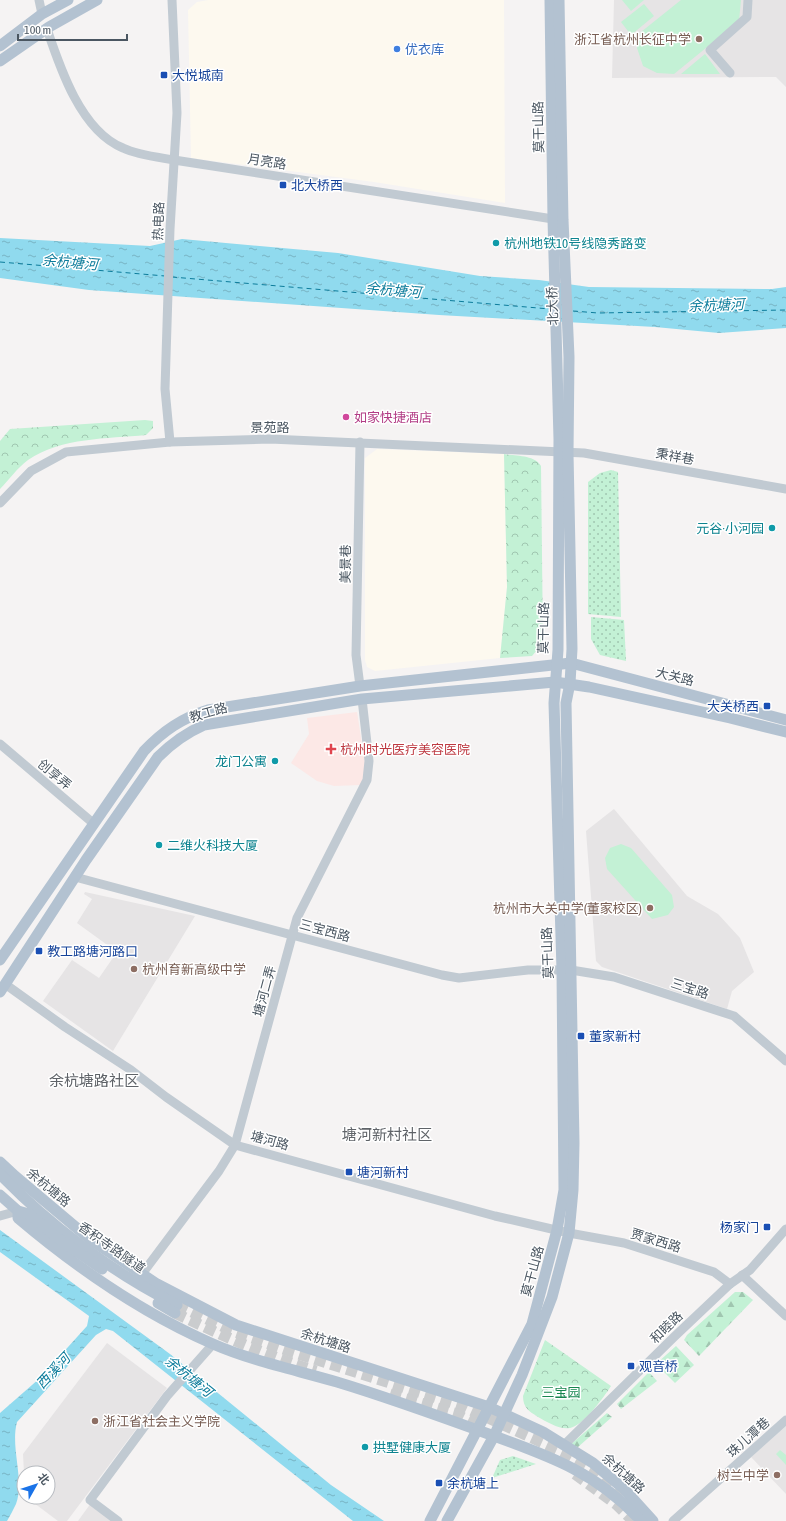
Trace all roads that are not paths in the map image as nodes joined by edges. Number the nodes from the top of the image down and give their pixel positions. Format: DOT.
graph roads {
  1 [pos="40,0"];
  2 [pos="68,0"];
  3 [pos="97,0"];
  4 [pos="172,0"];
  5 [pos="550,0"];
  6 [pos="559,0"];
  7 [pos="748,0"];
  8 [pos="42,14"];
  9 [pos="47,29"];
  10 [pos="0,46"];
  11 [pos="0,61"];
  12 [pos="730,73"];
  13 [pos="174,160"];
  14 [pos="553,219"];
  15 [pos="559,254"];
  16 [pos="557,355"];
  17 [pos="569,357"];
  18 [pos="170,442"];
  19 [pos="360,442"];
  20 [pos="563,452"];
  21 [pos="786,489"];
  22 [pos="0,503"];
  23 [pos="571,663"];
  24 [pos="556,666"];
  25 [pos="556,682"];
  26 [pos="570,683"];
  27 [pos="360,686"];
  28 [pos="362,699"];
  29 [pos="786,720"];
  30 [pos="786,732"];
  31 [pos="0,744"];
  32 [pos="93,823"];
  33 [pos="75,877"];
  34 [pos="292,934"];
  35 [pos="0,960"];
  36 [pos="566,970"];
  37 [pos="3,988"];
  38 [pos="786,1061"];
  39 [pos="236,1144"];
  40 [pos="0,1162"];
  41 [pos="0,1174"];
  42 [pos="0,1195"];
  43 [pos="18,1211"];
  44 [pos="0,1216"];
  45 [pos="786,1229"];
  46 [pos="557,1230"];
  47 [pos="569,1234"];
  48 [pos="142,1274"];
  49 [pos="742,1275"];
  50 [pos="730,1284"];
  51 [pos="786,1316"];
  52 [pos="213,1344"];
  53 [pos="489,1407"];
  54 [pos="503,1413"];
  55 [pos="786,1420"];
  56 [pos="477,1429"];
  57 [pos="494,1436"];
  58 [pos="564,1445"];
  59 [pos="118,1521"];
  60 [pos="430,1521"];
  61 [pos="447,1521"];
  62 [pos="641,1521"];
  63 [pos="653,1521"];
  64 [pos="673,1521"];
  1 -- 8 [label="street"];
  2 -- 8 [label="main road"];
  3 -- 9 [label="main road"];
  4 -- 13 [label="street, 热电路"];
  5 -- 14 [label="main road, 莫干山路"];
  6 -- 15 [label="main road, 莫干山路"];
  7 -- 12 [label="street"];
  8 -- 10 [label="main road"];
  9 -- 11 [label="main road"];
  9 -- 13 [label="street, 月亮路"];
  13 -- 14 [label="street, 月亮路"];
  13 -- 18 [label="street, 热电路"];
  14 -- 15 [label="main road, 莫干山路"];
  15 -- 16 [label="main road, 北大桥"];
  15 -- 17 [label="main road, 北大桥"];
  16 -- 20 [label="main road, 莫干山路"];
  17 -- 20 [label="main road, 莫干山路"];
  18 -- 19 [label="street, 景苑路"];
  18 -- 22 [label="street, 景苑路"];
  19 -- 20 [label="street, 景苑路"];
  19 -- 27 [label="street, 美景巷"];
  20 -- 21 [label="street, 秉祥巷"];
  20 -- 23 [label="main road, 莫干山路"];
  20 -- 24 [label="main road, 莫干山路"];
  23 -- 24 [label="main road, 大关路"];
  23 -- 26 [label="main road, 莫干山路"];
  23 -- 29 [label="main road, 大关路"];
  24 -- 25 [label="main road, 莫干山路"];
  24 -- 27 [label="main road, 教工路"];
  25 -- 26 [label="main road"];
  25 -- 28 [label="main road, 教工路"];
  25 -- 36 [label="main road, 莫干山路"];
  26 -- 30 [label="main road"];
  26 -- 36 [label="main road, 莫干山路"];
  27 -- 32 [label="main road, 教工路"];
  28 -- 33 [label="main road, 教工路"];
  28 -- 34 [label="street, 塘河二弄"];
  31 -- 32 [label="street, 创享弄"];
  32 -- 35 [label="main road, 教工路"];
  33 -- 34 [label="street, 三宝西路"];
  33 -- 37 [label="main road, 教工路"];
  34 -- 36 [label="street, 三宝西路"];
  34 -- 39 [label="street, 塘河二弄"];
  36 -- 38 [label="street, 三宝路"];
  36 -- 46 [label="main road, 莫干山路"];
  36 -- 47 [label="main road, 莫干山路"];
  37 -- 39 [label="street, 塘河路"];
  39 -- 46 [label="street, 塘河路"];
  39 -- 48 [label="street, 塘河二弄"];
  40 -- 48 [label="main road, 余杭塘路"];
  41 -- 43 [label="main road, 香积寺路隧道"];
  42 -- 43 [label="main road, 余杭塘路"];
  43 -- 44 [label="street"];
  43 -- 52 [label="main road, 余杭塘路"];
  45 -- 49 [label="street, 和睦路"];
  46 -- 47 [label="street, 塘河路"];
  46 -- 53 [label="main road, 莫干山路"];
  47 -- 50 [label="street, 贾家西路"];
  47 -- 54 [label="main road, 莫干山路"];
  48 -- 53 [label="main road, 余杭塘路"];
  49 -- 50 [label="street, 和睦路"];
  49 -- 51 [label="street"];
  50 -- 58 [label="street, 和睦路"];
  52 -- 56 [label="main road, 余杭塘路"];
  52 -- 59 [label="street"];
  53 -- 54 [label="main road, 余杭塘路"];
  53 -- 56 [label="main road, 莫干山路"];
  54 -- 57 [label="main road, 莫干山路"];
  54 -- 58 [label="main road, 余杭塘路"];
  55 -- 64 [label="street, 珠儿潭巷"];
  56 -- 57 [label="main road, 余杭塘路"];
  56 -- 60 [label="main road, 莫干山路"];
  57 -- 61 [label="main road, 莫干山路"];
  57 -- 62 [label="main road, 余杭塘路"];
  58 -- 63 [label="main road, 余杭塘路"];
}
